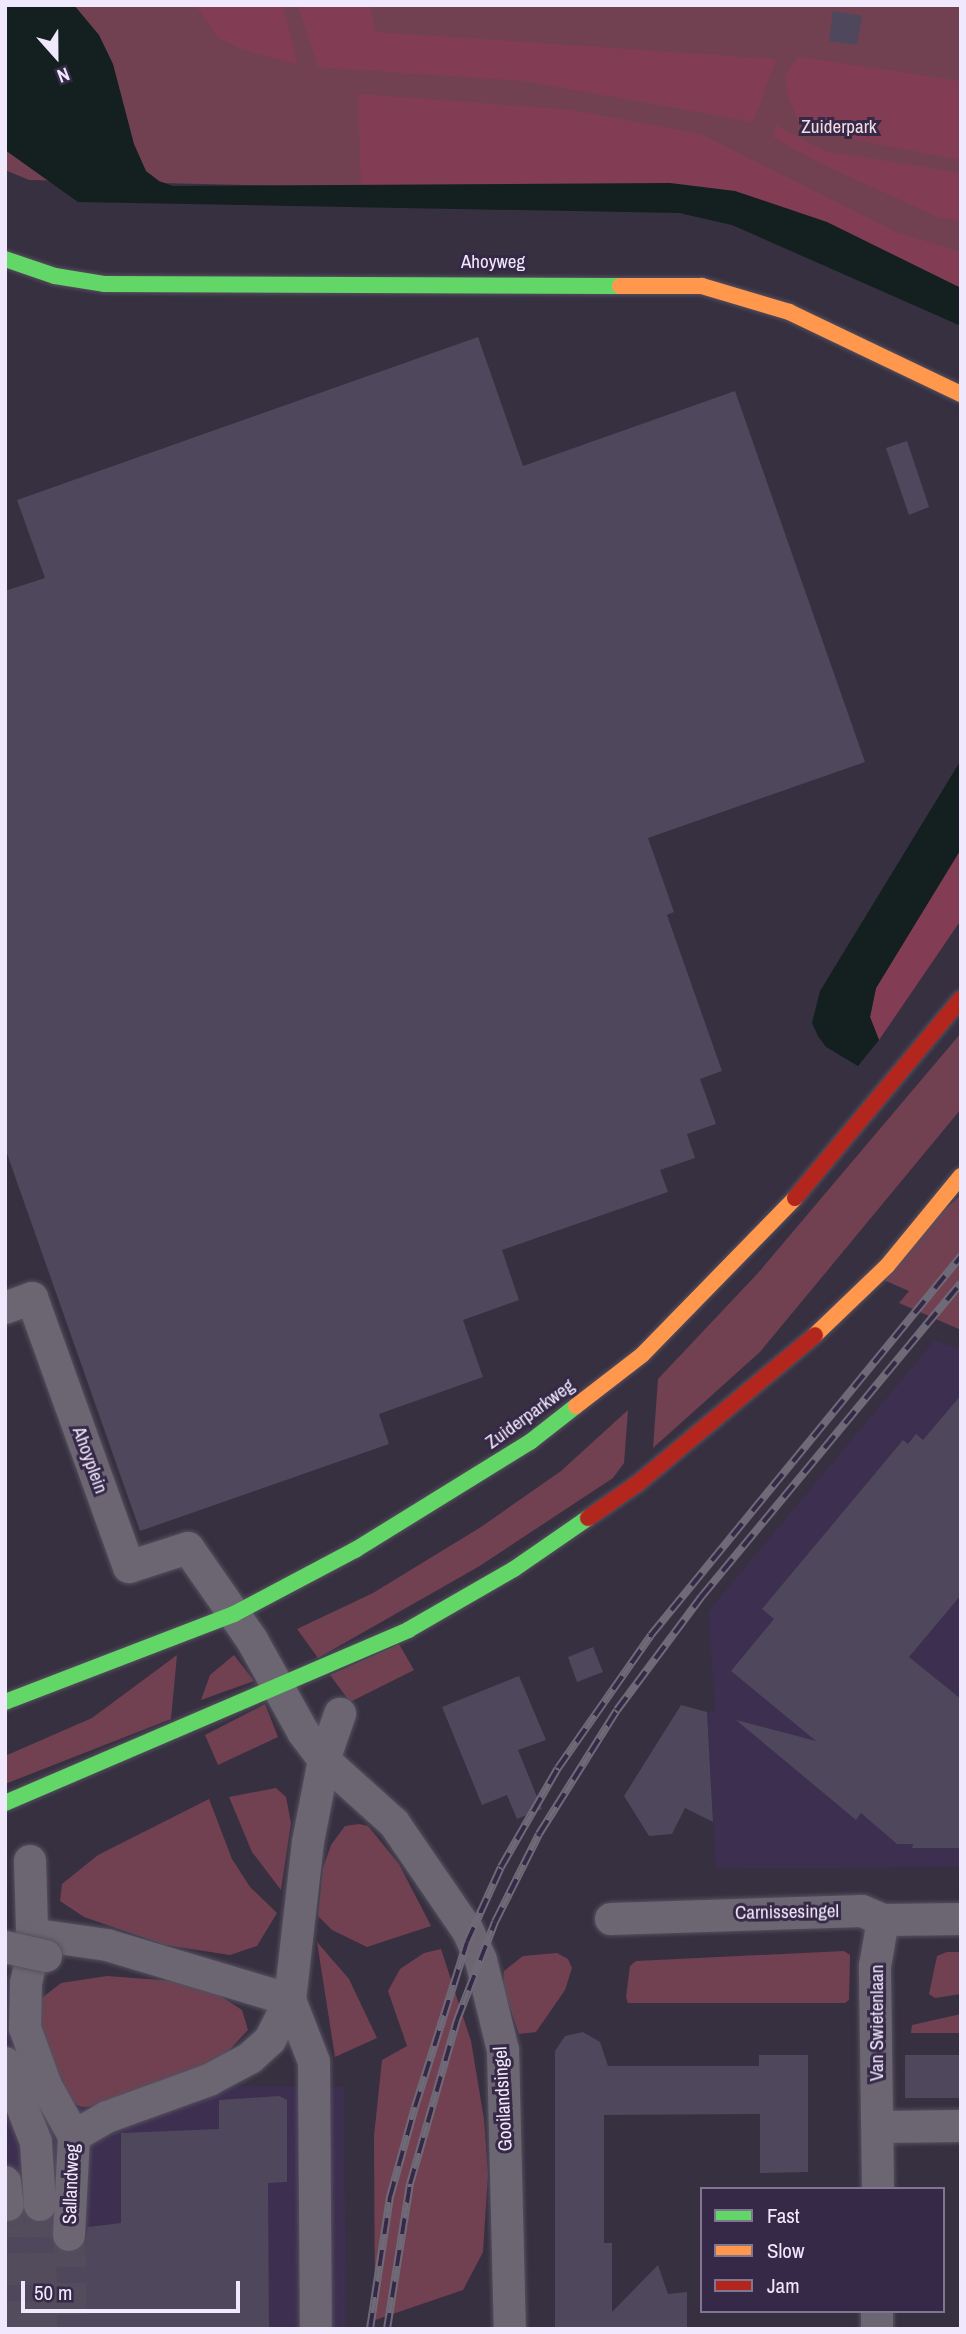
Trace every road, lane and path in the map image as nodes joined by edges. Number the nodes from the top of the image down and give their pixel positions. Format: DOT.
graph roads {
  1 [pos="5,259"];
  2 [pos="961,394"];
  3 [pos="961,999"];
  4 [pos="961,1176"];
  5 [pos="5,1308"];
  6 [pos="202,1567"];
  7 [pos="234,1614"];
  8 [pos="280,1685"];
  9 [pos="5,1702"];
  10 [pos="340,1714"];
  11 [pos="324,1760"];
  12 [pos="5,1803"];
  13 [pos="30,1861"];
  14 [pos="611,1919"];
  15 [pos="961,1919"];
  16 [pos="883,1920"];
  17 [pos="41,1943"];
  18 [pos="5,1947"];
  19 [pos="290,2000"];
  20 [pos="5,2063"];
  21 [pos="961,2126"];
  22 [pos="878,2127"];
  23 [pos="74,2136"];
  24 [pos="878,2187"];
  25 [pos="40,2205"];
  26 [pos="69,2235"];
  27 [pos="316,2329"];
  28 [pos="510,2329"];
  1 -- 2 [label="main road, Ahoyweg"];
  3 -- 7 [label="main road, Zuiderparkweg"];
  4 -- 8 [label="main road"];
  5 -- 6 [label="street, Ahoyplein"];
  6 -- 7 [label="street, Gooilandsingel"];
  7 -- 8 [label="street, Gooilandsingel"];
  7 -- 9 [label="main road, Zuiderparkweg"];
  8 -- 11 [label="street, Gooilandsingel"];
  8 -- 12 [label="main road"];
  10 -- 11 [label="street"];
  11 -- 19 [label="street"];
  11 -- 28 [label="street, Gooilandsingel"];
  13 -- 17 [label="street"];
  14 -- 16 [label="street, Carnissesingel"];
  15 -- 16 [label="street, Carnissesingel"];
  16 -- 22 [label="street, Van Swietenlaan"];
  17 -- 18 [label="street, bridge"];
  17 -- 19 [label="street"];
  17 -- 23 [label="street, Sallandweg"];
  19 -- 23 [label="street"];
  19 -- 27 [label="street"];
  20 -- 25 [label="street, Sallandweg"];
  21 -- 22 [label="street"];
  22 -- 24 [label="street, Van Swietenlaan"];
  23 -- 26 [label="street, Sallandweg"];
}
